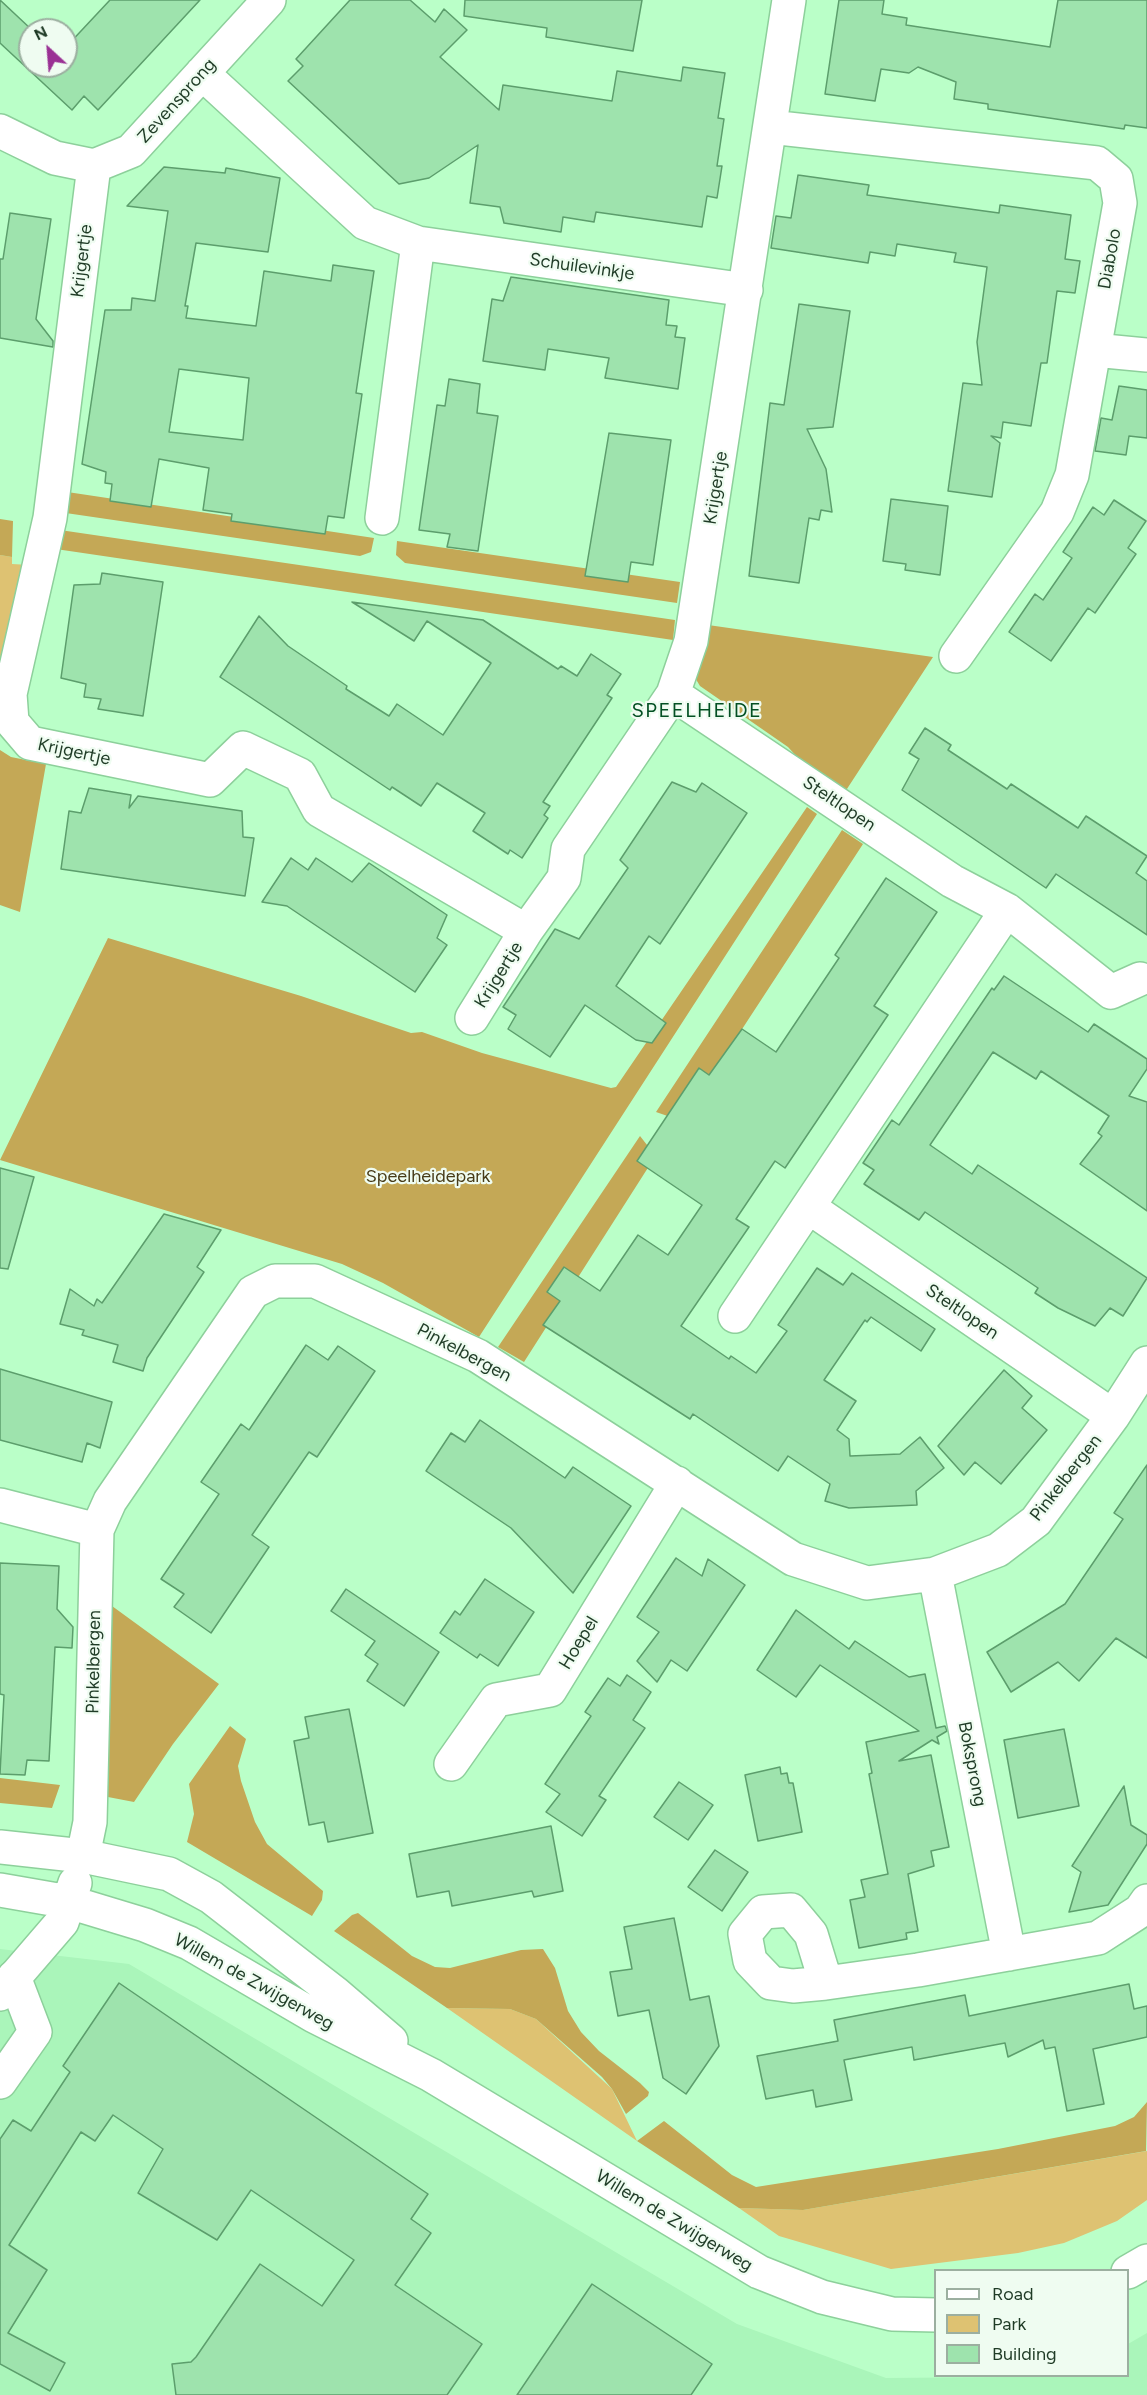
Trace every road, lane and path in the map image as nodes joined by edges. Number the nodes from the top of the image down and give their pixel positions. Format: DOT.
graph roads {
  1 [pos="789,0"];
  2 [pos="262,2"];
  3 [pos="202,73"];
  4 [pos="770,127"];
  5 [pos="0,131"];
  6 [pos="94,166"];
  7 [pos="418,243"];
  8 [pos="746,290"];
  9 [pos="1094,350"];
  10 [pos="1147,355"];
  11 [pos="382,518"];
  12 [pos="956,656"];
  13 [pos="673,694"];
  14 [pos="1007,910"];
  15 [pos="526,931"];
  16 [pos="1140,979"];
  17 [pos="472,1018"];
  18 [pos="810,1208"];
  19 [pos="735,1316"];
  20 [pos="1147,1362"];
  21 [pos="1113,1416"];
  22 [pos="677,1483"];
  23 [pos="0,1506"];
  24 [pos="97,1530"];
  25 [pos="935,1574"];
  26 [pos="451,1764"];
  27 [pos="0,1847"];
  28 [pos="83,1856"];
  29 [pos="0,1890"];
  30 [pos="1147,1901"];
  31 [pos="69,1902"];
  32 [pos="1009,1954"];
  33 [pos="826,1983"];
  34 [pos="7,1986"];
  35 [pos="431,2075"];
  36 [pos="0,2082"];
  37 [pos="1147,2261"];
  38 [pos="1129,2271"];
  39 [pos="934,2315"];
  1 -- 4 [label="street, Krijgertje"];
  2 -- 3 [label="street, Zevensprong"];
  3 -- 6 [label="street, Zevensprong"];
  3 -- 7 [label="street, Schuilevinkje"];
  4 -- 8 [label="street, Krijgertje"];
  4 -- 9 [label="street, Diabolo"];
  5 -- 6 [label="street"];
  6 -- 15 [label="street, Krijgertje"];
  7 -- 8 [label="street, Schuilevinkje"];
  7 -- 11 [label="street"];
  8 -- 13 [label="street, Krijgertje"];
  9 -- 10 [label="street"];
  9 -- 12 [label="street, Diabolo"];
  13 -- 14 [label="street, Steltlopen"];
  13 -- 15 [label="street, Krijgertje"];
  14 -- 16 [label="street, Steltlopen"];
  14 -- 18 [label="street"];
  15 -- 17 [label="street, Krijgertje"];
  18 -- 19 [label="street"];
  18 -- 21 [label="street, Steltlopen"];
  20 -- 21 [label="street, Pinkelbergen"];
  21 -- 25 [label="street, Pinkelbergen"];
  22 -- 24 [label="street, Pinkelbergen"];
  22 -- 25 [label="street, Pinkelbergen"];
  22 -- 26 [label="street, Hoepel"];
  23 -- 24 [label="street"];
  24 -- 28 [label="street, Pinkelbergen"];
  25 -- 32 [label="street, Boksprong"];
  27 -- 28 [label="street, Willem de Zwijgerweg"];
  28 -- 31 [label="street, Pinkelbergen"];
  28 -- 35 [label="street, Willem de Zwijgerweg"];
  29 -- 31 [label="street, Willem de Zwijgerweg"];
  30 -- 32 [label="street"];
  31 -- 34 [label="street, Pinkelbergen"];
  31 -- 35 [label="street, Willem de Zwijgerweg"];
  32 -- 33 [label="street"];
  34 -- 36 [label="street"];
  35 -- 39 [label="street, Willem de Zwijgerweg"];
  37 -- 38 [label="street"];
}
